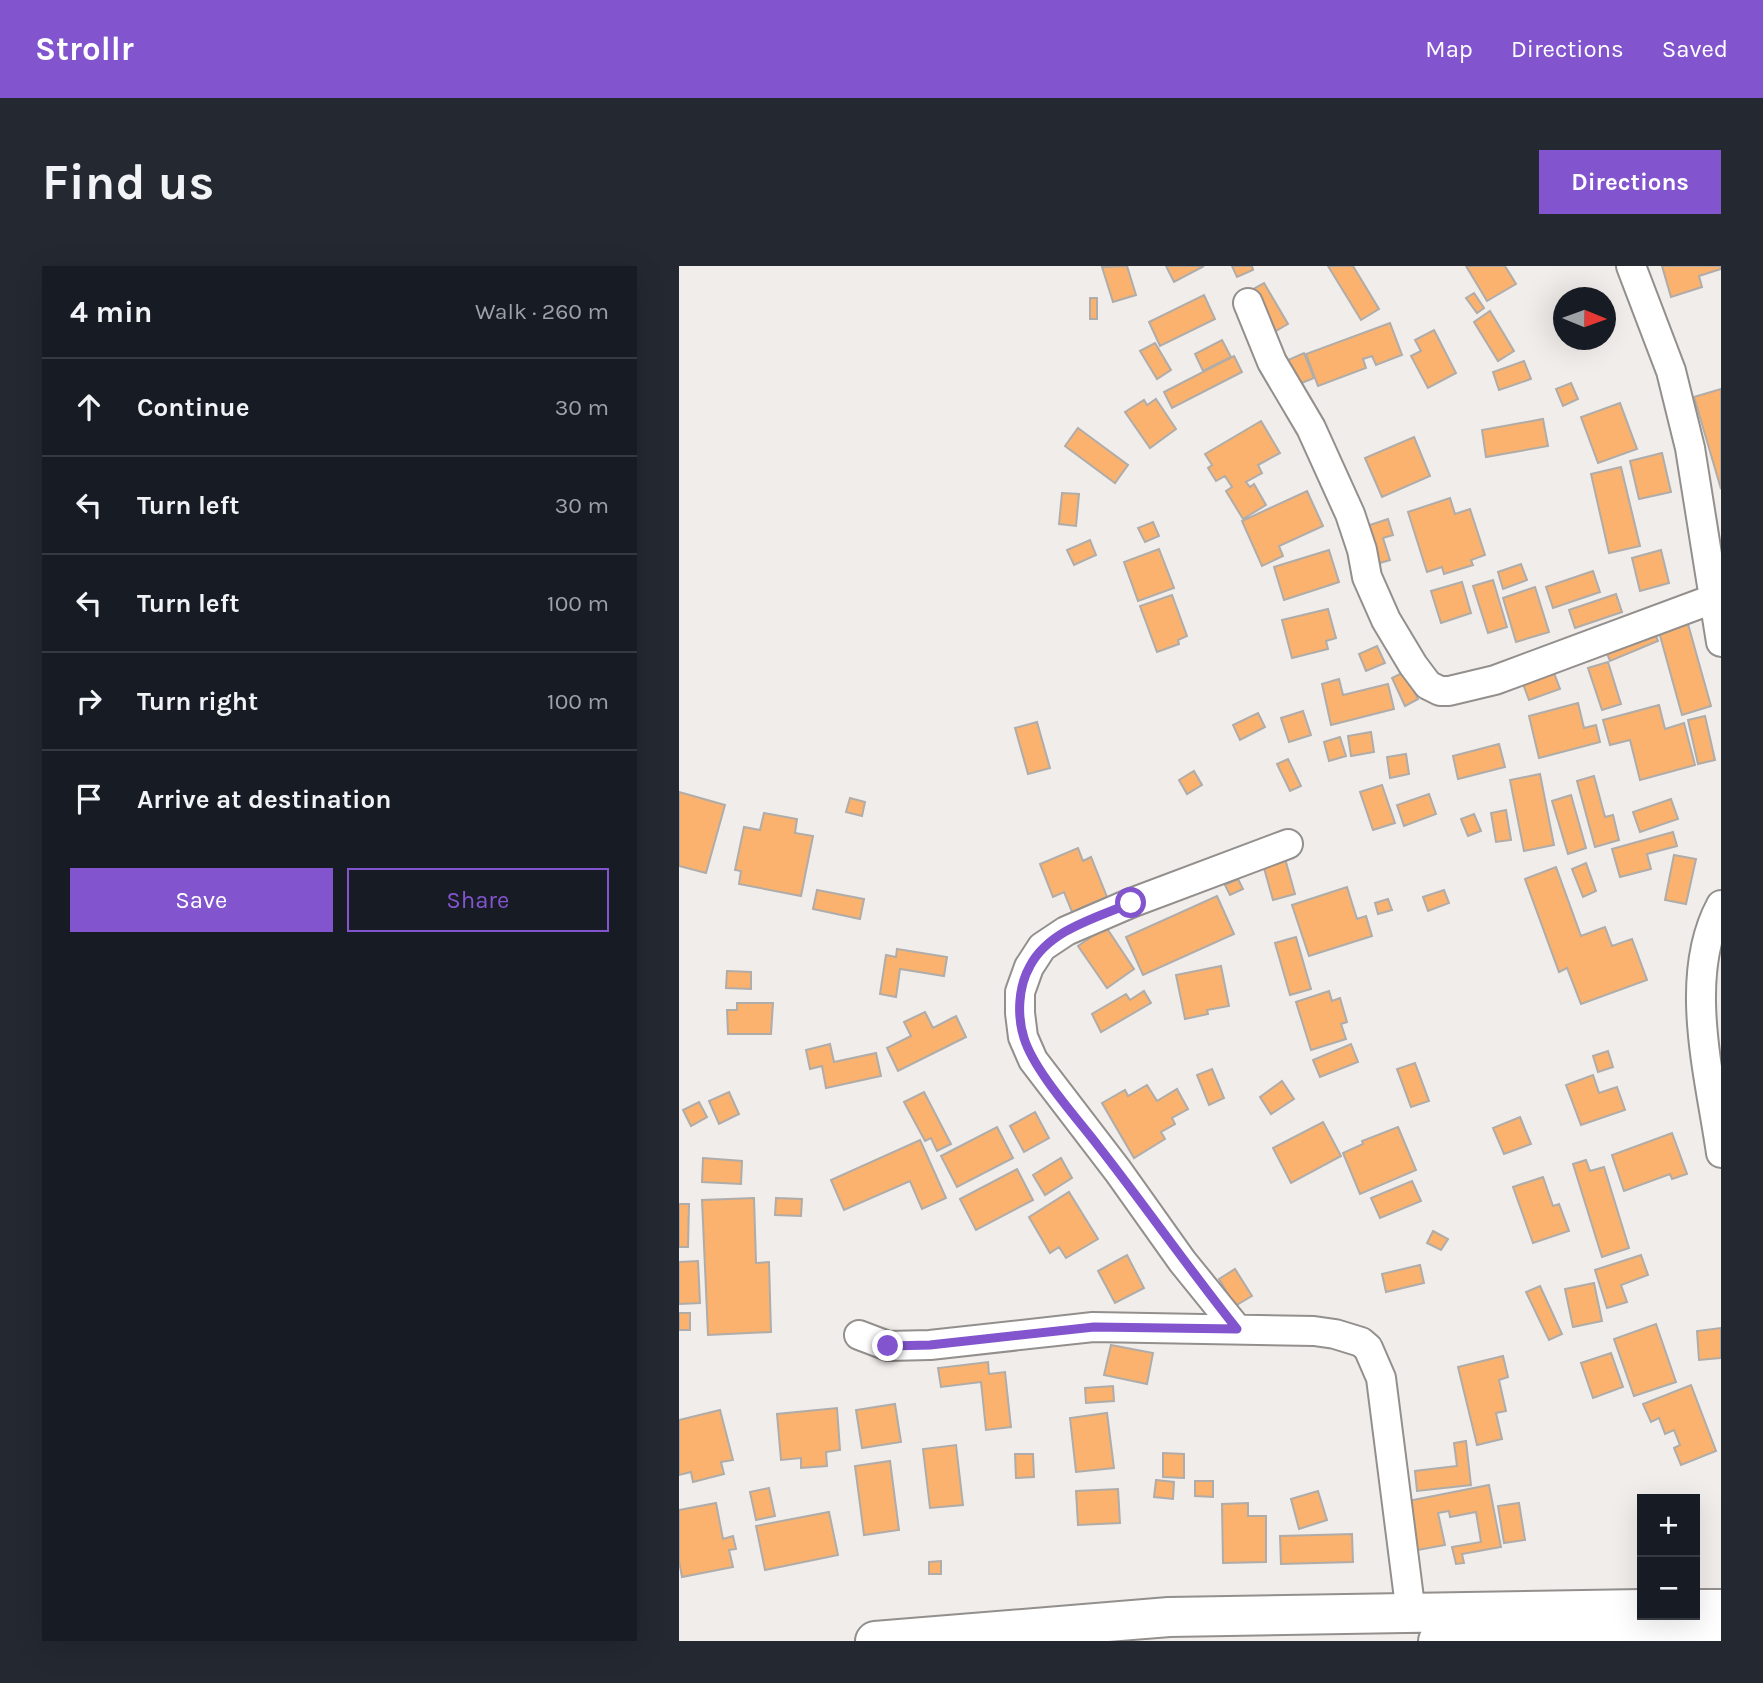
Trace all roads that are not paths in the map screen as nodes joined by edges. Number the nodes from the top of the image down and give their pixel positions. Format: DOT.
graph roads {
  1 [pos="1631,266"];
  2 [pos="1248,303"];
  3 [pos="1712,534"];
  4 [pos="1713,599"];
  5 [pos="1721,642"];
  6 [pos="1288,844"];
  7 [pos="1721,905"];
  8 [pos="1721,1153"];
  9 [pos="1237,1329"];
  10 [pos="859,1335"];
  11 [pos="1637,1609"];
  12 [pos="1700,1609"];
  13 [pos="1721,1609"];
  14 [pos="1411,1614"];
  15 [pos="1721,1638"];
  16 [pos="1553,1640"];
  17 [pos="875,1641"];
  18 [pos="1438,1641"];
  1 -- 3 [label="street"];
  2 -- 4 [label="street"];
  3 -- 4 [label="street"];
  4 -- 5 [label="street"];
  6 -- 9 [label="street"];
  7 -- 8 [label="street"];
  9 -- 10 [label="street"];
  9 -- 14 [label="street"];
  11 -- 14 [label="main road"];
  12 -- 13 [label="main road"];
  14 -- 17 [label="main road"];
  15 -- 16 [label="main road"];
  16 -- 18 [label="main road"];
}
